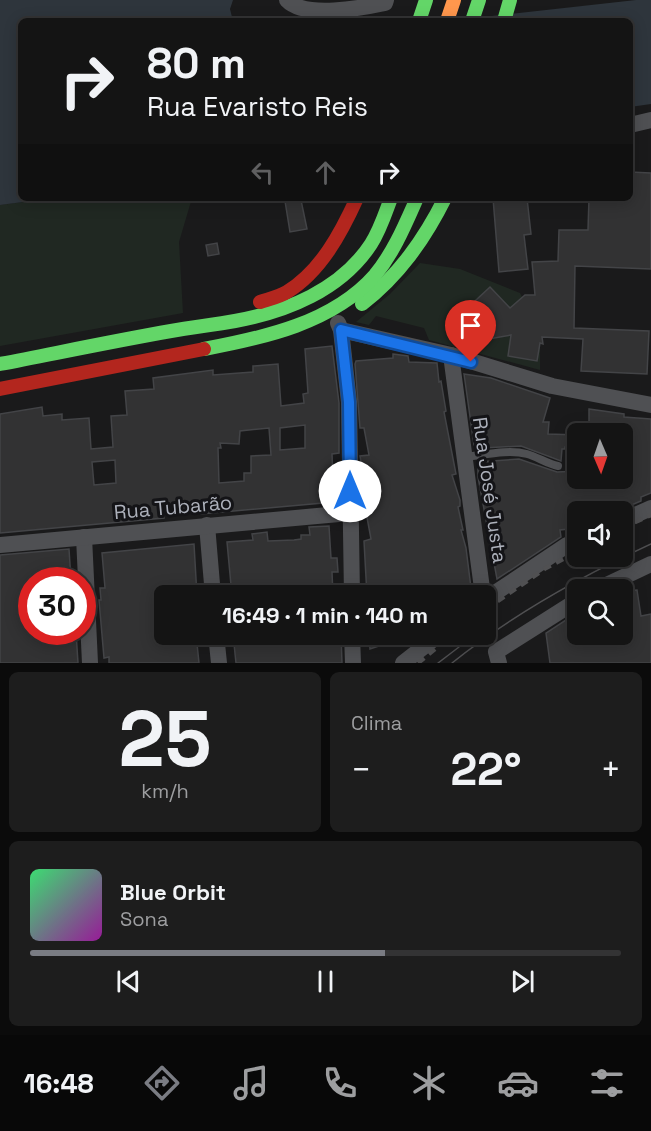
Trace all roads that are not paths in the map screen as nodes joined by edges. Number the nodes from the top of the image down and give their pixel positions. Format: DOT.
graph roads {
  1 [pos="454,0"];
  2 [pos="479,0"];
  3 [pos="510,0"];
  4 [pos="289,2"];
  5 [pos="386,2"];
  6 [pos="425,2"];
  7 [pos="419,18"];
  8 [pos="448,18"];
  9 [pos="473,18"];
  10 [pos="505,18"];
  11 [pos="651,120"];
  12 [pos="633,125"];
  13 [pos="356,201"];
  14 [pos="390,201"];
  15 [pos="416,201"];
  16 [pos="443,204"];
  17 [pos="191,326"];
  18 [pos="340,326"];
  19 [pos="208,348"];
  20 [pos="450,355"];
  21 [pos="0,364"];
  22 [pos="0,389"];
  23 [pos="651,405"];
  24 [pos="464,457"];
  25 [pos="558,466"];
  26 [pos="651,508"];
  27 [pos="350,513"];
  28 [pos="633,516"];
  29 [pos="207,525"];
  30 [pos="84,537"];
  31 [pos="0,545"];
  32 [pos="567,545"];
  33 [pos="651,564"];
  34 [pos="619,579"];
  35 [pos="212,585"];
  36 [pos="352,585"];
  37 [pos="483,585"];
  38 [pos="496,590"];
  39 [pos="567,606"];
  40 [pos="217,645"];
  41 [pos="352,645"];
  42 [pos="426,645"];
  43 [pos="497,658"];
  44 [pos="90,663"];
  45 [pos="219,663"];
  46 [pos="353,663"];
  47 [pos="403,663"];
  1 -- 8 [label="main road"];
  2 -- 9 [label="main road"];
  3 -- 10 [label="main road"];
  4 -- 5 [label="street"];
  6 -- 7 [label="main road"];
  11 -- 12 [label="street"];
  13 -- 17 [label="main road"];
  14 -- 17 [label="main road"];
  15 -- 19 [label="main road"];
  16 -- 18 [label="main road"];
  17 -- 21 [label="main road"];
  18 -- 19 [label="main road"];
  18 -- 20 [label="street"];
  18 -- 27 [label="street"];
  19 -- 22 [label="main road"];
  20 -- 23 [label="street"];
  20 -- 24 [label="street, Rua José Justa"];
  24 -- 25 [label="lane"];
  24 -- 37 [label="street, Rua José Justa"];
  26 -- 28 [label="street"];
  27 -- 29 [label="street, Rua Tubarão"];
  27 -- 36 [label="street"];
  29 -- 30 [label="street, Rua Tubarão"];
  29 -- 35 [label="street"];
  30 -- 31 [label="street, Rua Tubarão"];
  30 -- 44 [label="street"];
  32 -- 38 [label="street"];
  33 -- 34 [label="street"];
  39 -- 43 [label="street"];
  40 -- 45 [label="street"];
  41 -- 46 [label="street"];
  42 -- 47 [label="street"];
}
